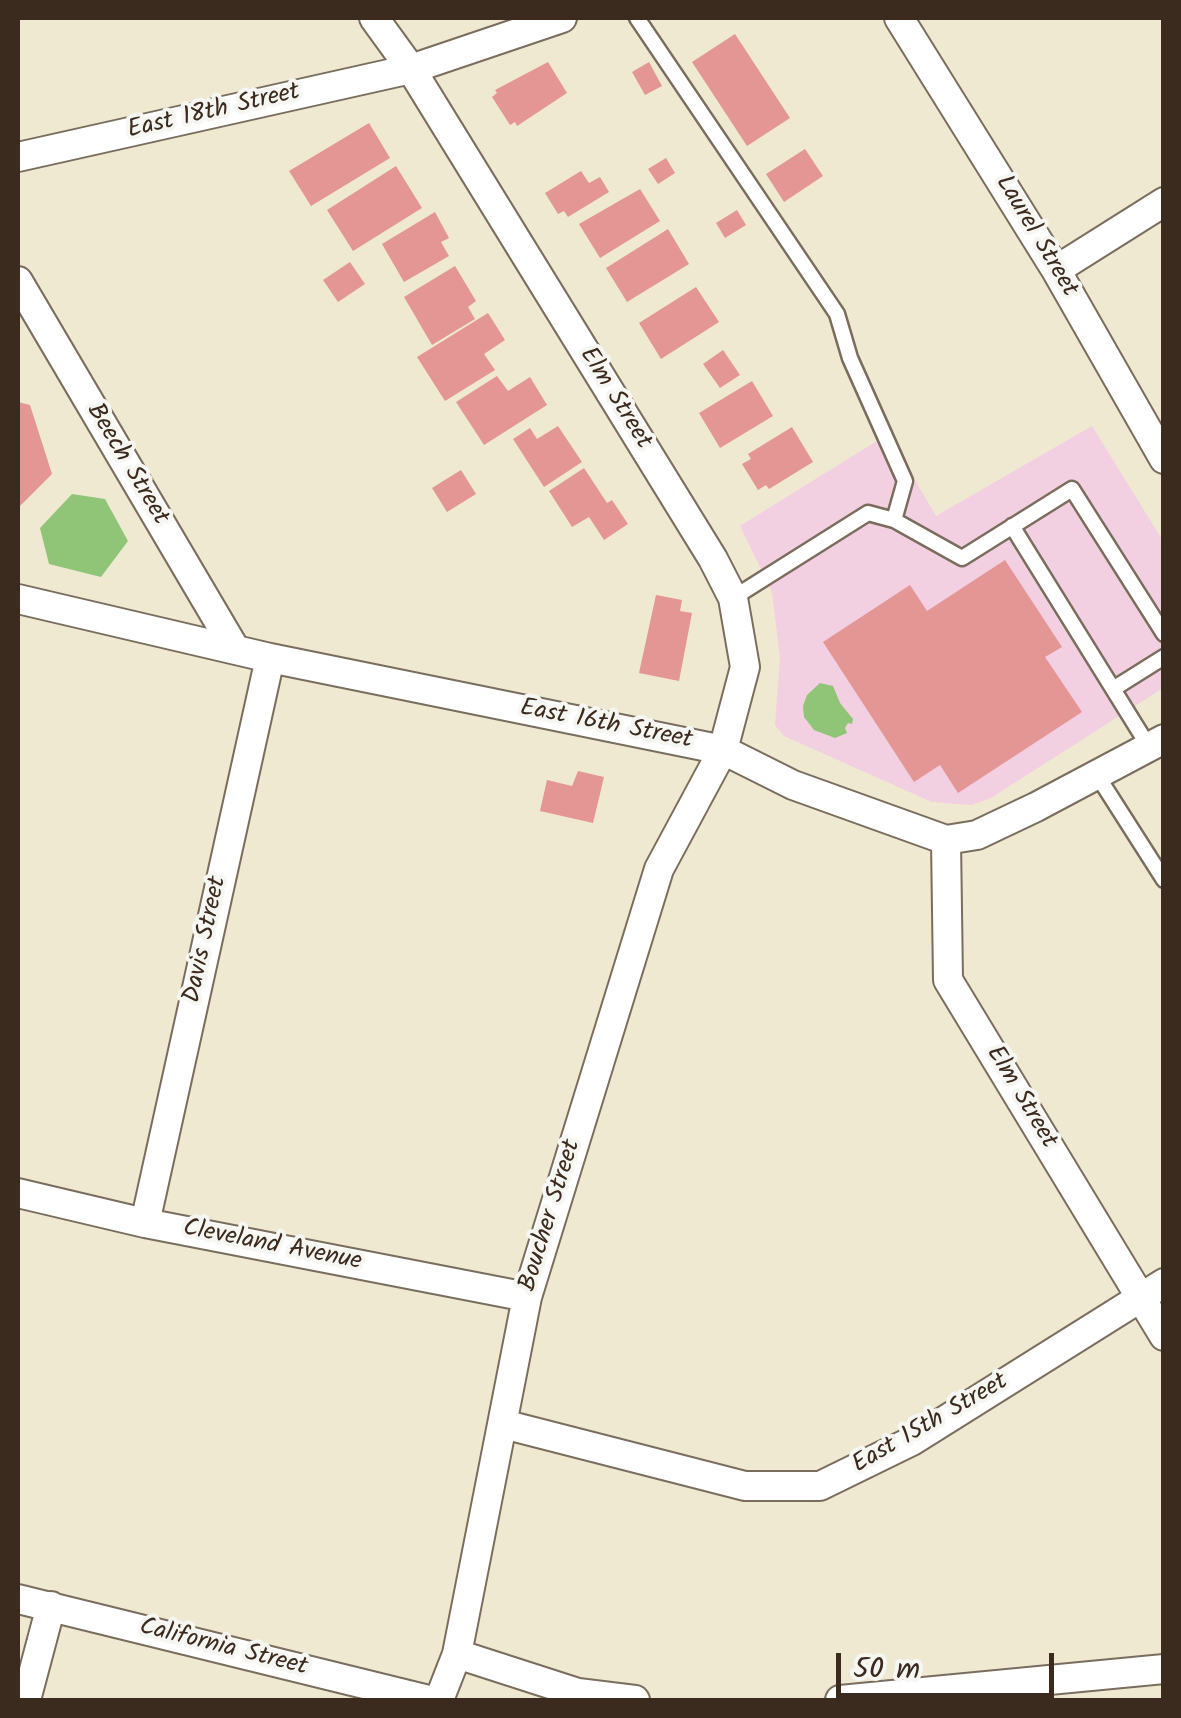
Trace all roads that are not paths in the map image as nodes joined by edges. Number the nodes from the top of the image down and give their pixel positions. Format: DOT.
graph roads {
  1 [pos="374,18"];
  2 [pos="562,18"];
  3 [pos="638,18"];
  4 [pos="899,18"];
  5 [pos="411,69"];
  6 [pos="18,157"];
  7 [pos="1164,202"];
  8 [pos="1056,270"];
  9 [pos="18,281"];
  10 [pos="1164,460"];
  11 [pos="894,520"];
  12 [pos="1012,526"];
  13 [pos="732,598"];
  14 [pos="18,600"];
  15 [pos="1164,634"];
  16 [pos="235,649"];
  17 [pos="1164,657"];
  18 [pos="270,658"];
  19 [pos="1113,689"];
  20 [pos="1156,743"];
  21 [pos="723,750"];
  22 [pos="1097,775"];
  23 [pos="946,840"];
  24 [pos="1164,880"];
  25 [pos="18,1193"];
  26 [pos="145,1222"];
  27 [pos="1152,1290"];
  28 [pos="527,1297"];
  29 [pos="1164,1336"];
  30 [pos="503,1424"];
  31 [pos="18,1599"];
  32 [pos="50,1606"];
  33 [pos="458,1654"];
  34 [pos="1164,1668"];
  35 [pos="1130,1686"];
  36 [pos="919,1697"];
  37 [pos="26,1700"];
  38 [pos="429,1700"];
  39 [pos="438,1700"];
  40 [pos="635,1700"];
  41 [pos="840,1700"];
  1 -- 5 [label="street"];
  2 -- 5 [label="street, East 18th Street"];
  3 -- 11 [label="lane"];
  4 -- 8 [label="street, Laurel Street"];
  5 -- 6 [label="street, East 18th Street"];
  5 -- 13 [label="street, Elm Street"];
  7 -- 8 [label="street"];
  8 -- 10 [label="street, Laurel Street"];
  9 -- 16 [label="street, Beech Street"];
  11 -- 12 [label="lane"];
  11 -- 13 [label="lane"];
  12 -- 15 [label="lane"];
  12 -- 19 [label="lane"];
  13 -- 21 [label="street, Elm Street"];
  14 -- 16 [label="street, East 16th Street"];
  16 -- 18 [label="street, East 16th Street"];
  17 -- 19 [label="lane"];
  18 -- 21 [label="street, East 16th Street"];
  18 -- 26 [label="street, Davis Street"];
  19 -- 20 [label="lane"];
  20 -- 22 [label="street"];
  21 -- 23 [label="street, East 16th Street"];
  21 -- 28 [label="street, Boucher Street"];
  22 -- 23 [label="street"];
  22 -- 24 [label="lane"];
  23 -- 27 [label="street, Elm Street"];
  25 -- 26 [label="street, Cleveland Avenue"];
  26 -- 28 [label="street, Cleveland Avenue"];
  27 -- 29 [label="street, Elm Street"];
  27 -- 30 [label="street, East 15th Street"];
  28 -- 30 [label="street, Boucher Street"];
  30 -- 33 [label="street, Boucher Street"];
  31 -- 32 [label="street, California Street"];
  32 -- 37 [label="street"];
  32 -- 38 [label="street, California Street"];
  33 -- 39 [label="street, Boucher Street"];
  33 -- 40 [label="street"];
  34 -- 35 [label="street"];
  35 -- 36 [label="street"];
  36 -- 41 [label="street"];
}
